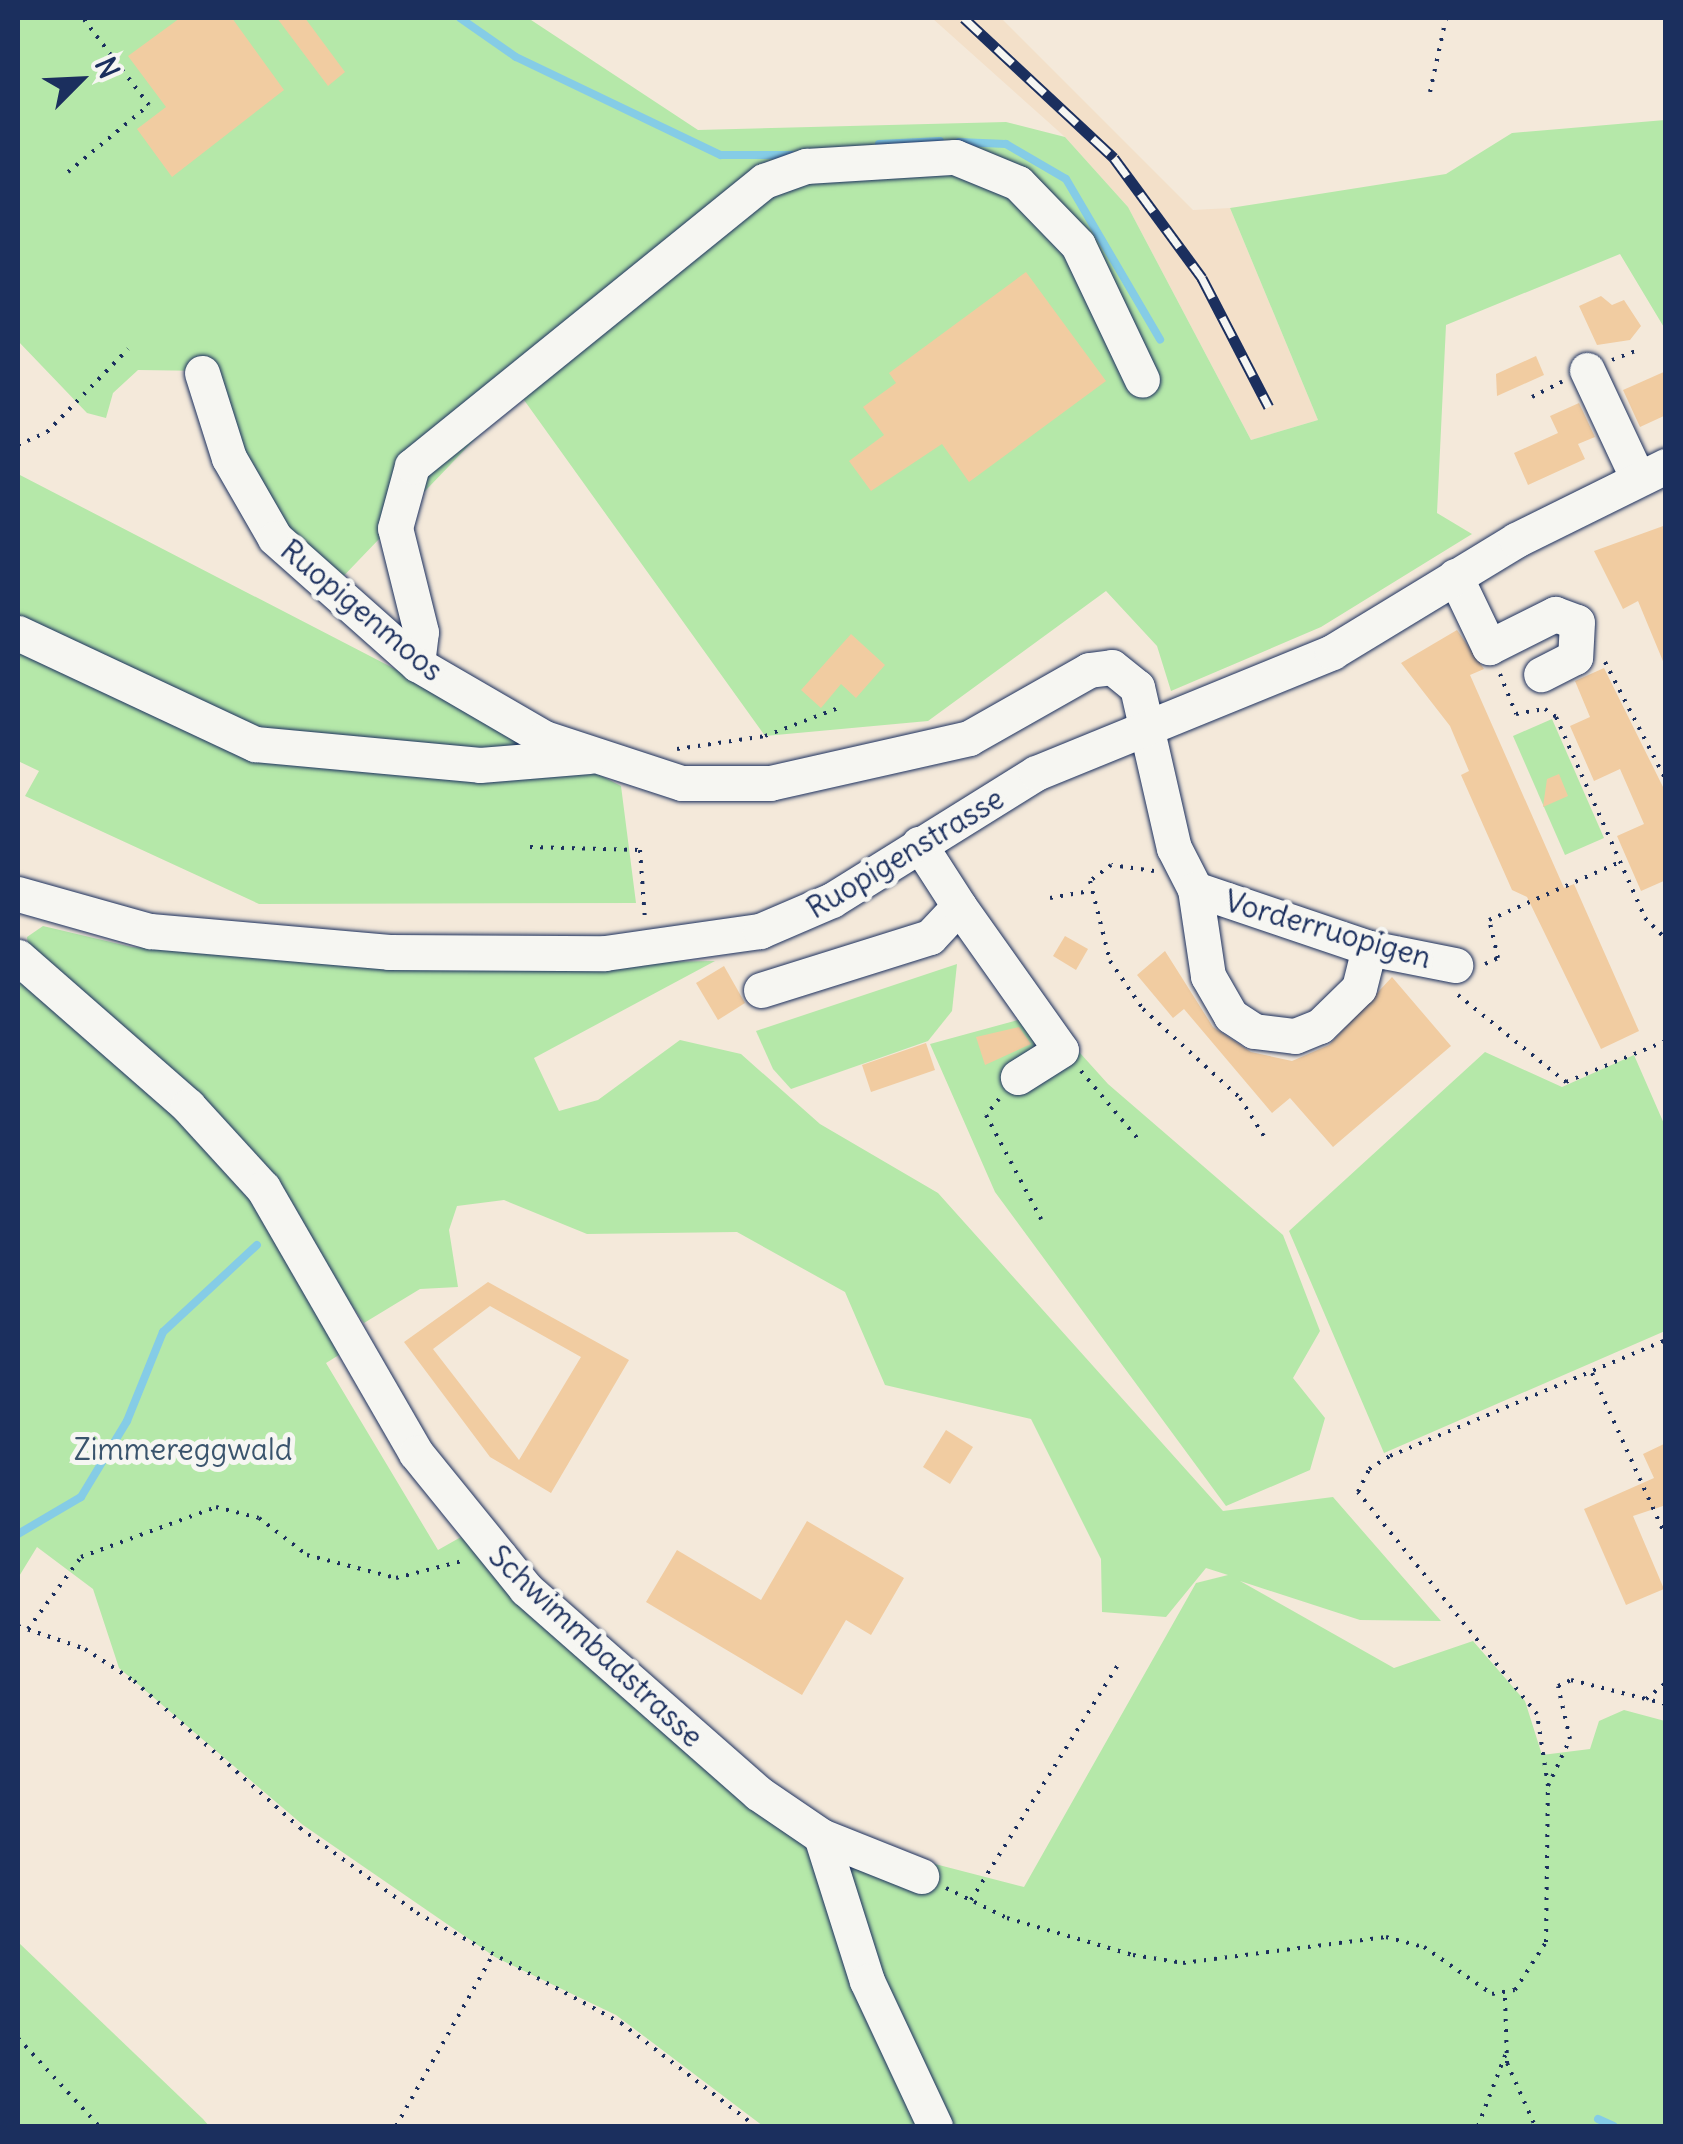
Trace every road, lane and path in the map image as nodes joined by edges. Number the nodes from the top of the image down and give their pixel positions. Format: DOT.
graph roads {
  1 [pos="84,18"];
  2 [pos="1446,18"];
  3 [pos="1430,92"];
  4 [pos="68,172"];
  5 [pos="128,349"];
  6 [pos="1587,370"];
  7 [pos="202,373"];
  8 [pos="1142,380"];
  9 [pos="18,444"];
  10 [pos="1652,472"];
  11 [pos="1455,576"];
  12 [pos="18,633"];
  13 [pos="1489,646"];
  14 [pos="418,664"];
  15 [pos="1588,670"];
  16 [pos="1531,686"];
  17 [pos="1510,702"];
  18 [pos="841,707"];
  19 [pos="1148,723"];
  20 [pos="662,751"];
  21 [pos="589,756"];
  22 [pos="1666,780"];
  23 [pos="920,844"];
  24 [pos="530,848"];
  25 [pos="1620,862"];
  26 [pos="1189,880"];
  27 [pos="1088,891"];
  28 [pos="18,894"];
  29 [pos="1050,898"];
  30 [pos="644,902"];
  31 [pos="958,906"];
  32 [pos="1666,939"];
  33 [pos="1369,948"];
  34 [pos="18,958"];
  35 [pos="1455,966"];
  36 [pos="762,990"];
  37 [pos="1666,1041"];
  38 [pos="1061,1050"];
  39 [pos="1018,1076"];
  40 [pos="1139,1140"];
  41 [pos="1267,1141"];
  42 [pos="1041,1218"];
  43 [pos="1666,1340"];
  44 [pos="1592,1373"];
  45 [pos="1665,1540"];
  46 [pos="485,1544"];
  47 [pos="18,1626"];
  48 [pos="28,1629"];
  49 [pos="1120,1662"];
  50 [pos="1666,1683"];
  51 [pos="1646,1699"];
  52 [pos="1666,1704"];
  53 [pos="1548,1786"];
  54 [pos="821,1836"];
  55 [pos="921,1876"];
  56 [pos="971,1900"];
  57 [pos="491,1958"];
  58 [pos="1504,1998"];
  59 [pos="18,2038"];
  60 [pos="1506,2054"];
  61 [pos="98,2126"];
  62 [pos="396,2126"];
  63 [pos="754,2126"];
  64 [pos="936,2126"];
  65 [pos="1478,2126"];
  66 [pos="1534,2126"];
  1 -- 4 [label="path"];
  2 -- 3 [label="path"];
  5 -- 9 [label="path"];
  6 -- 10 [label="street"];
  7 -- 14 [label="street, Ruopigenmoos"];
  8 -- 14 [label="street"];
  10 -- 11 [label="street, Ruopigenstrasse"];
  11 -- 13 [label="street"];
  11 -- 19 [label="street, Ruopigenstrasse"];
  12 -- 21 [label="street"];
  13 -- 16 [label="street"];
  13 -- 17 [label="path"];
  14 -- 21 [label="street, Ruopigenmoos"];
  15 -- 22 [label="path"];
  16 -- 17 [label="path"];
  17 -- 25 [label="path"];
  18 -- 20 [label="path"];
  19 -- 21 [label="street, Ruopigenmoos"];
  19 -- 23 [label="street, Ruopigenstrasse"];
  19 -- 26 [label="street"];
  23 -- 28 [label="street, Ruopigenstrasse"];
  23 -- 31 [label="street"];
  24 -- 30 [label="path"];
  25 -- 32 [label="path"];
  25 -- 35 [label="path"];
  26 -- 27 [label="path"];
  26 -- 33 [label="street, Vorderruopigen"];
  26 -- 33 [label="street"];
  27 -- 29 [label="path"];
  27 -- 41 [label="path"];
  31 -- 36 [label="street"];
  31 -- 38 [label="street"];
  33 -- 35 [label="street, Vorderruopigen"];
  34 -- 46 [label="street, Schwimmbadstrasse"];
  35 -- 37 [label="path"];
  38 -- 39 [label="street"];
  38 -- 40 [label="path"];
  39 -- 42 [label="path"];
  43 -- 44 [label="path"];
  44 -- 45 [label="path"];
  44 -- 53 [label="path"];
  46 -- 48 [label="path"];
  46 -- 54 [label="street, Schwimmbadstrasse"];
  47 -- 48 [label="path"];
  48 -- 57 [label="path"];
  49 -- 56 [label="path"];
  50 -- 51 [label="path"];
  51 -- 52 [label="path"];
  51 -- 53 [label="path"];
  53 -- 58 [label="path"];
  54 -- 55 [label="street, Schwimmbadstrasse"];
  54 -- 64 [label="street"];
  55 -- 56 [label="path"];
  56 -- 58 [label="path"];
  57 -- 62 [label="path"];
  57 -- 63 [label="path"];
  58 -- 60 [label="path"];
  59 -- 61 [label="path"];
  60 -- 65 [label="path"];
  60 -- 66 [label="path"];
}
